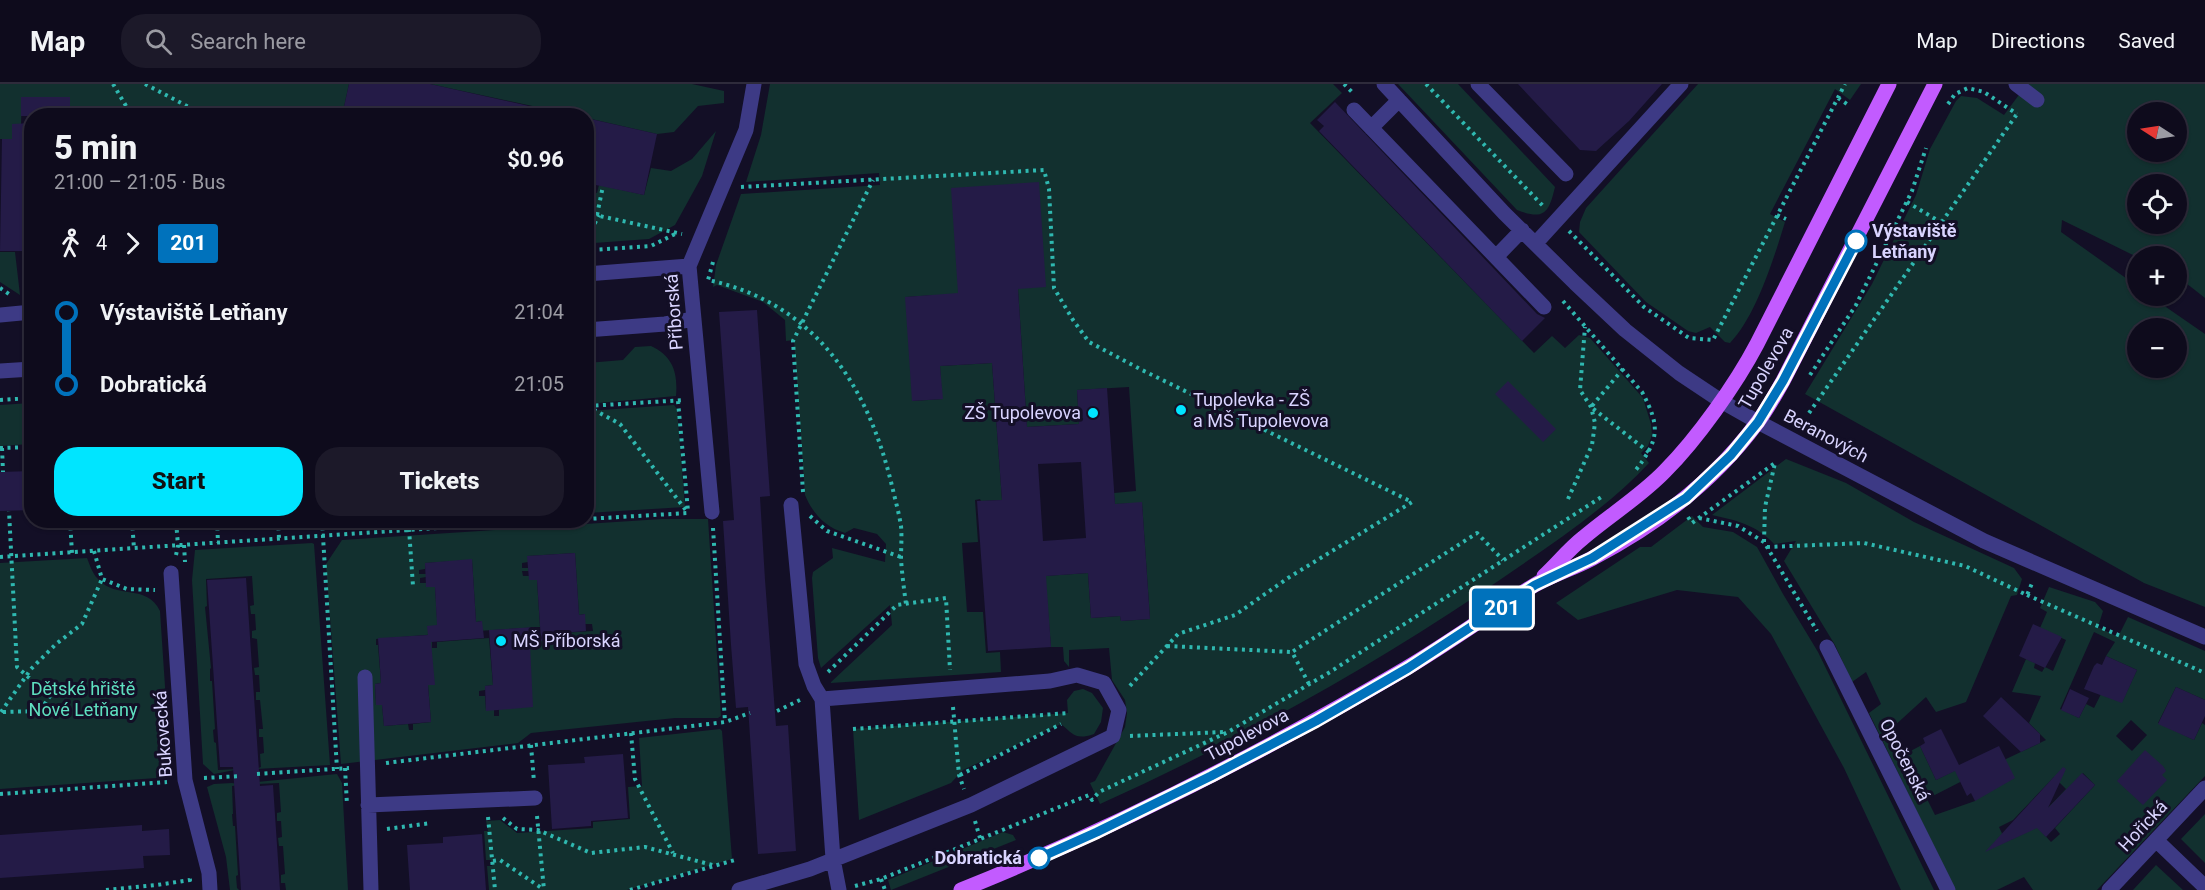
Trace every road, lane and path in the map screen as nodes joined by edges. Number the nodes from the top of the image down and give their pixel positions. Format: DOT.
graph roads {
  1 [pos="113,84"];
  2 [pos="145,84"];
  3 [pos="754,84"];
  4 [pos="1384,84"];
  5 [pos="1426,84"];
  6 [pos="1478,84"];
  7 [pos="1681,84"];
  8 [pos="1845,84"];
  9 [pos="1889,84"];
  10 [pos="1935,84"];
  11 [pos="2016,84"];
  12 [pos="1838,98"];
  13 [pos="1400,100"];
  14 [pos="2037,100"];
  15 [pos="1847,104"];
  16 [pos="2022,106"];
  17 [pos="127,108"];
  18 [pos="191,108"];
  19 [pos="1354,110"];
  20 [pos="1942,114"];
  21 [pos="2017,114"];
  22 [pos="1371,128"];
  23 [pos="1929,141"];
  24 [pos="1566,174"];
  25 [pos="874,179"];
  26 [pos="603,186"];
  27 [pos="737,187"];
  28 [pos="1907,202"];
  29 [pos="594,214"];
  30 [pos="598,215"];
  31 [pos="1778,215"];
  32 [pos="1786,219"];
  33 [pos="1558,220"];
  34 [pos="594,223"];
  35 [pos="1942,223"];
  36 [pos="1522,230"];
  37 [pos="1536,243"];
  38 [pos="594,250"];
  39 [pos="714,257"];
  40 [pos="1496,257"];
  41 [pos="689,266"];
  42 [pos="594,273"];
  43 [pos="1556,294"];
  44 [pos="1544,307"];
  45 [pos="24,313"];
  46 [pos="0,315"];
  47 [pos="694,319"];
  48 [pos="801,324"];
  49 [pos="1585,326"];
  50 [pos="594,329"];
  51 [pos="1623,369"];
  52 [pos="24,370"];
  53 [pos="0,371"];
  54 [pos="1805,382"];
  55 [pos="24,398"];
  56 [pos="701,399"];
  57 [pos="0,400"];
  58 [pos="678,401"];
  59 [pos="1721,401"];
  60 [pos="594,406"];
  61 [pos="1591,407"];
  62 [pos="594,410"];
  63 [pos="1809,413"];
  64 [pos="1758,422"];
  65 [pos="24,447"];
  66 [pos="1,448"];
  67 [pos="1650,453"];
  68 [pos="3,472"];
  69 [pos="1629,479"];
  70 [pos="1612,490"];
  71 [pos="1568,499"];
  72 [pos="798,508"];
  73 [pos="9,511"];
  74 [pos="712,512"];
  75 [pos="688,513"];
  76 [pos="1699,518"];
  77 [pos="594,519"];
  78 [pos="1692,523"];
  79 [pos="70,528"];
  80 [pos="133,528"];
  81 [pos="177,528"];
  82 [pos="217,528"];
  83 [pos="278,528"];
  84 [pos="323,528"];
  85 [pos="426,528"];
  86 [pos="410,529"];
  87 [pos="323,534"];
  88 [pos="279,538"];
  89 [pos="1764,542"];
  90 [pos="218,543"];
  91 [pos="178,546"];
  92 [pos="1767,547"];
  93 [pos="134,549"];
  94 [pos="94,551"];
  95 [pos="72,553"];
  96 [pos="11,556"];
  97 [pos="0,557"];
  98 [pos="901,557"];
  99 [pos="1503,560"];
  100 [pos="2040,565"];
  101 [pos="171,573"];
  102 [pos="102,579"];
  103 [pos="1535,585"];
  104 [pos="413,586"];
  105 [pos="173,591"];
  106 [pos="2027,595"];
  107 [pos="906,604"];
  108 [pos="897,605"];
  109 [pos="2205,637"];
  110 [pos="1167,646"];
  111 [pos="1827,648"];
  112 [pos="1292,652"];
  113 [pos="2205,672"];
  114 [pos="26,676"];
  115 [pos="366,677"];
  116 [pos="1309,684"];
  117 [pos="814,686"];
  118 [pos="822,699"];
  119 [pos="1115,702"];
  120 [pos="777,711"];
  121 [pos="1,712"];
  122 [pos="750,713"];
  123 [pos="1069,713"];
  124 [pos="725,722"];
  125 [pos="1061,724"];
  126 [pos="853,729"];
  127 [pos="631,732"];
  128 [pos="1228,732"];
  129 [pos="1113,736"];
  130 [pos="366,766"];
  131 [pos="337,769"];
  132 [pos="257,774"];
  133 [pos="241,776"];
  134 [pos="959,776"];
  135 [pos="185,780"];
  136 [pos="166,782"];
  137 [pos="2205,788"];
  138 [pos="169,793"];
  139 [pos="0,794"];
  140 [pos="535,798"];
  141 [pos="368,805"];
  142 [pos="488,817"];
  143 [pos="477,818"];
  144 [pos="442,822"];
  145 [pos="385,839"];
  146 [pos="2157,841"];
  147 [pos="674,854"];
  148 [pos="833,859"];
  149 [pos="735,860"];
  150 [pos="493,861"];
  151 [pos="716,866"];
  152 [pos="187,869"];
  153 [pos="881,879"];
  154 [pos="2205,887"];
  155 [pos="158,888"];
  156 [pos="544,889"];
  157 [pos="846,889"];
  158 [pos="106,890"];
  159 [pos="210,890"];
  160 [pos="371,890"];
  161 [pos="495,890"];
  162 [pos="630,890"];
  163 [pos="739,890"];
  164 [pos="885,890"];
  165 [pos="961,890"];
  166 [pos="1948,890"];
  167 [pos="2109,890"];
  1 -- 17 [label="path"];
  2 -- 18 [label="path"];
  3 -- 41 [label="street, Příborská"];
  4 -- 13 [label="street, Beranových"];
  5 -- 33 [label="path"];
  6 -- 24 [label="street"];
  7 -- 33 [label="street"];
  8 -- 12 [label="path"];
  9 -- 59 [label="main road, Tupolevova"];
  10 -- 64 [label="main road, Tupolevova"];
  11 -- 14 [label="street"];
  12 -- 15 [label="path"];
  12 -- 31 [label="path"];
  13 -- 22 [label="street"];
  13 -- 36 [label="street, Beranových"];
  16 -- 21 [label="path"];
  19 -- 22 [label="street"];
  20 -- 21 [label="path"];
  21 -- 35 [label="path"];
  22 -- 40 [label="street"];
  23 -- 28 [label="path"];
  25 -- 27 [label="path"];
  25 -- 48 [label="path"];
  25 -- 110 [label="path"];
  26 -- 30 [label="path"];
  28 -- 35 [label="path"];
  28 -- 54 [label="path"];
  29 -- 30 [label="path"];
  30 -- 34 [label="path"];
  30 -- 38 [label="path"];
  31 -- 32 [label="path"];
  31 -- 33 [label="path"];
  33 -- 37 [label="street"];
  35 -- 63 [label="path"];
  36 -- 37 [label="street, Beranových"];
  36 -- 40 [label="street"];
  37 -- 59 [label="street, Beranových"];
  39 -- 48 [label="path"];
  40 -- 44 [label="street"];
  41 -- 42 [label="street"];
  41 -- 47 [label="street, Příborská"];
  43 -- 49 [label="path"];
  45 -- 46 [label="street"];
  47 -- 50 [label="street"];
  47 -- 56 [label="street, Příborská"];
  48 -- 72 [label="path"];
  48 -- 98 [label="path"];
  49 -- 51 [label="path"];
  49 -- 61 [label="path"];
  51 -- 61 [label="path"];
  51 -- 67 [label="path"];
  52 -- 53 [label="street"];
  55 -- 57 [label="path"];
  56 -- 58 [label="path"];
  56 -- 74 [label="street, Příborská"];
  58 -- 60 [label="path"];
  58 -- 75 [label="path"];
  59 -- 64 [label="street, Beranových"];
  59 -- 103 [label="main road, Tupolevova"];
  61 -- 67 [label="path"];
  61 -- 71 [label="path"];
  62 -- 75 [label="path"];
  64 -- 100 [label="street, Beranových"];
  64 -- 103 [label="main road, Tupolevova"];
  65 -- 66 [label="path"];
  66 -- 68 [label="path"];
  67 -- 69 [label="path"];
  70 -- 99 [label="path"];
  72 -- 98 [label="path"];
  72 -- 117 [label="street"];
  73 -- 96 [label="path"];
  74 -- 124 [label="path"];
  75 -- 77 [label="path"];
  76 -- 78 [label="path"];
  76 -- 89 [label="path"];
  76 -- 89 [label="path"];
  79 -- 95 [label="path"];
  80 -- 93 [label="path"];
  81 -- 91 [label="path"];
  82 -- 90 [label="path"];
  83 -- 88 [label="path"];
  84 -- 87 [label="path"];
  85 -- 86 [label="path"];
  86 -- 87 [label="path"];
  86 -- 104 [label="path"];
  87 -- 88 [label="path"];
  87 -- 131 [label="path"];
  88 -- 90 [label="path"];
  89 -- 92 [label="path"];
  90 -- 91 [label="path"];
  91 -- 93 [label="path"];
  91 -- 101 [label="path"];
  92 -- 106 [label="path"];
  92 -- 111 [label="path"];
  93 -- 94 [label="path"];
  94 -- 95 [label="path"];
  94 -- 102 [label="path"];
  95 -- 96 [label="path"];
  96 -- 97 [label="path"];
  96 -- 114 [label="path"];
  98 -- 107 [label="path"];
  99 -- 112 [label="path"];
  99 -- 116 [label="path"];
  100 -- 106 [label="path"];
  100 -- 109 [label="street, Beranových"];
  101 -- 105 [label="street, Bukovecká"];
  102 -- 105 [label="path"];
  102 -- 114 [label="path"];
  103 -- 165 [label="main road, Tupolevova"];
  105 -- 135 [label="street, Bukovecká"];
  106 -- 113 [label="path"];
  108 -- 117 [label="path"];
  110 -- 112 [label="path"];
  110 -- 119 [label="path"];
  111 -- 166 [label="street, Opočenská"];
  112 -- 116 [label="path"];
  114 -- 121 [label="path"];
  114 -- 121 [label="path"];
  115 -- 130 [label="street"];
  116 -- 128 [label="path"];
  117 -- 118 [label="street"];
  117 -- 120 [label="path"];
  118 -- 119 [label="street"];
  118 -- 148 [label="street"];
  119 -- 129 [label="street"];
  122 -- 124 [label="path"];
  123 -- 126 [label="path"];
  124 -- 127 [label="path"];
  125 -- 134 [label="path"];
  127 -- 130 [label="path"];
  127 -- 147 [label="path"];
  128 -- 129 [label="path"];
  128 -- 153 [label="path"];
  129 -- 148 [label="street"];
  130 -- 131 [label="path"];
  130 -- 141 [label="street"];
  131 -- 132 [label="path"];
  133 -- 135 [label="path"];
  135 -- 136 [label="path"];
  135 -- 159 [label="street, Bukovecká"];
  136 -- 138 [label="path"];
  136 -- 139 [label="path"];
  137 -- 146 [label="street, Hořická"];
  140 -- 141 [label="street"];
  141 -- 160 [label="street"];
  142 -- 143 [label="path"];
  142 -- 147 [label="path"];
  142 -- 150 [label="path"];
  144 -- 145 [label="path"];
  146 -- 154 [label="street"];
  146 -- 167 [label="street, Hořická"];
  147 -- 151 [label="path"];
  148 -- 157 [label="street"];
  148 -- 163 [label="street"];
  149 -- 151 [label="path"];
  150 -- 156 [label="path"];
  150 -- 161 [label="path"];
  151 -- 162 [label="path"];
  152 -- 155 [label="path"];
  153 -- 157 [label="path"];
  153 -- 164 [label="path"];
  155 -- 158 [label="path"];
}
